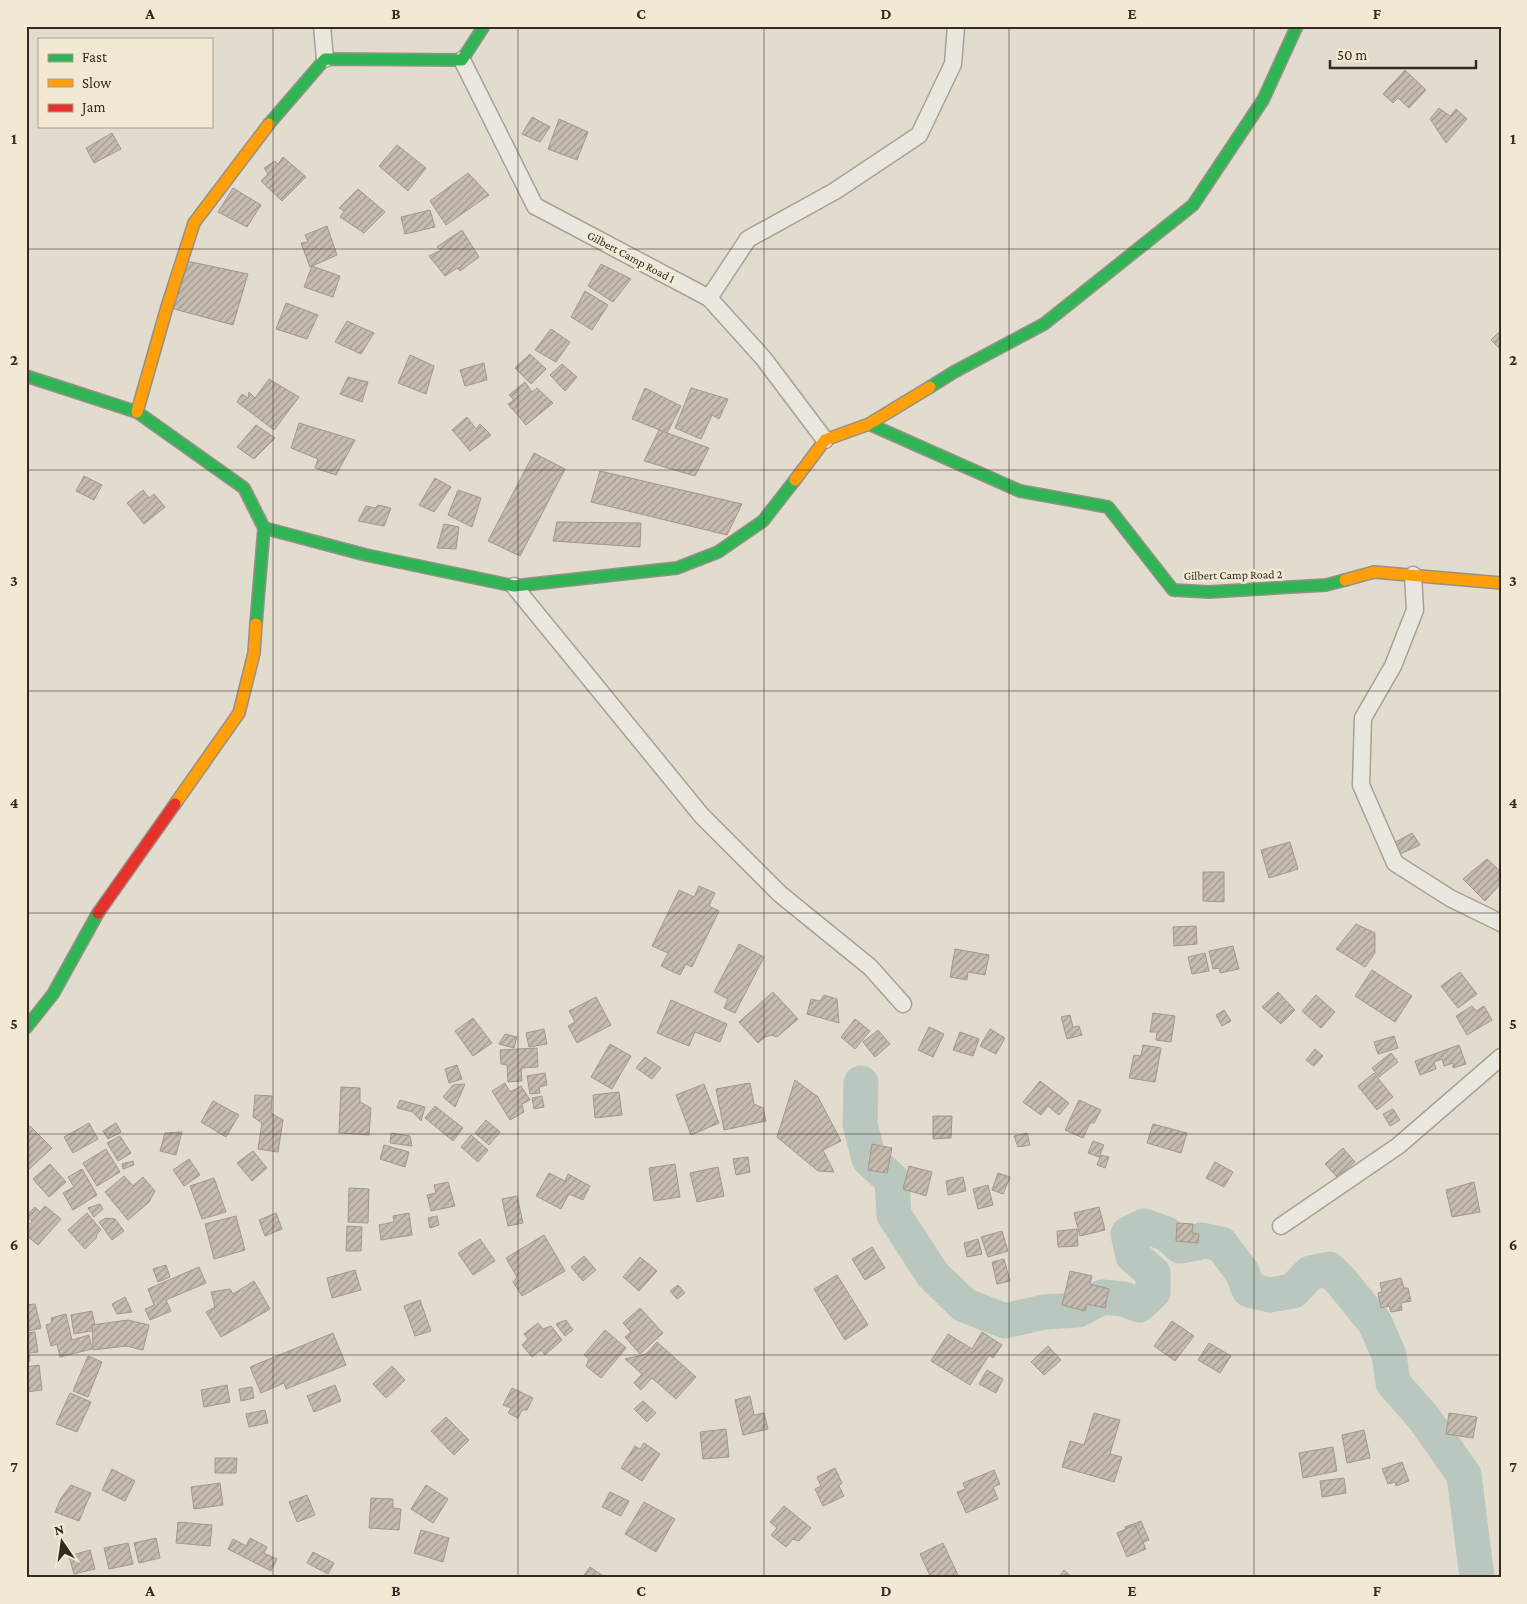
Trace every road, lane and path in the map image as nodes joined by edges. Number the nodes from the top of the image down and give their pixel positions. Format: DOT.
graph roads {
  1 [pos="322,26"];
  2 [pos="484,26"];
  3 [pos="956,26"];
  4 [pos="1297,26"];
  5 [pos="325,59"];
  6 [pos="462,60"];
  7 [pos="709,298"];
  8 [pos="26,376"];
  9 [pos="137,412"];
  10 [pos="869,424"];
  11 [pos="825,440"];
  12 [pos="264,528"];
  13 [pos="1413,575"];
  14 [pos="1501,584"];
  15 [pos="514,586"];
  16 [pos="1501,923"];
  17 [pos="903,1004"];
  18 [pos="26,1028"];
  19 [pos="1501,1057"];
  20 [pos="1281,1226"];
  1 -- 5 [label="street"];
  2 -- 6 [label="street"];
  3 -- 7 [label="street"];
  4 -- 10 [label="street"];
  5 -- 6 [label="street"];
  5 -- 9 [label="street"];
  6 -- 7 [label="street, Gilbert Camp Road 1"];
  7 -- 11 [label="street, Gilbert Camp Road 1"];
  8 -- 9 [label="street"];
  9 -- 12 [label="street"];
  10 -- 11 [label="street"];
  10 -- 13 [label="street, Gilbert Camp Road 2"];
  11 -- 15 [label="street"];
  12 -- 15 [label="street"];
  12 -- 18 [label="street"];
  13 -- 14 [label="street, Gilbert Camp Road 2"];
  13 -- 16 [label="street"];
  15 -- 17 [label="street"];
  19 -- 20 [label="street"];
}
